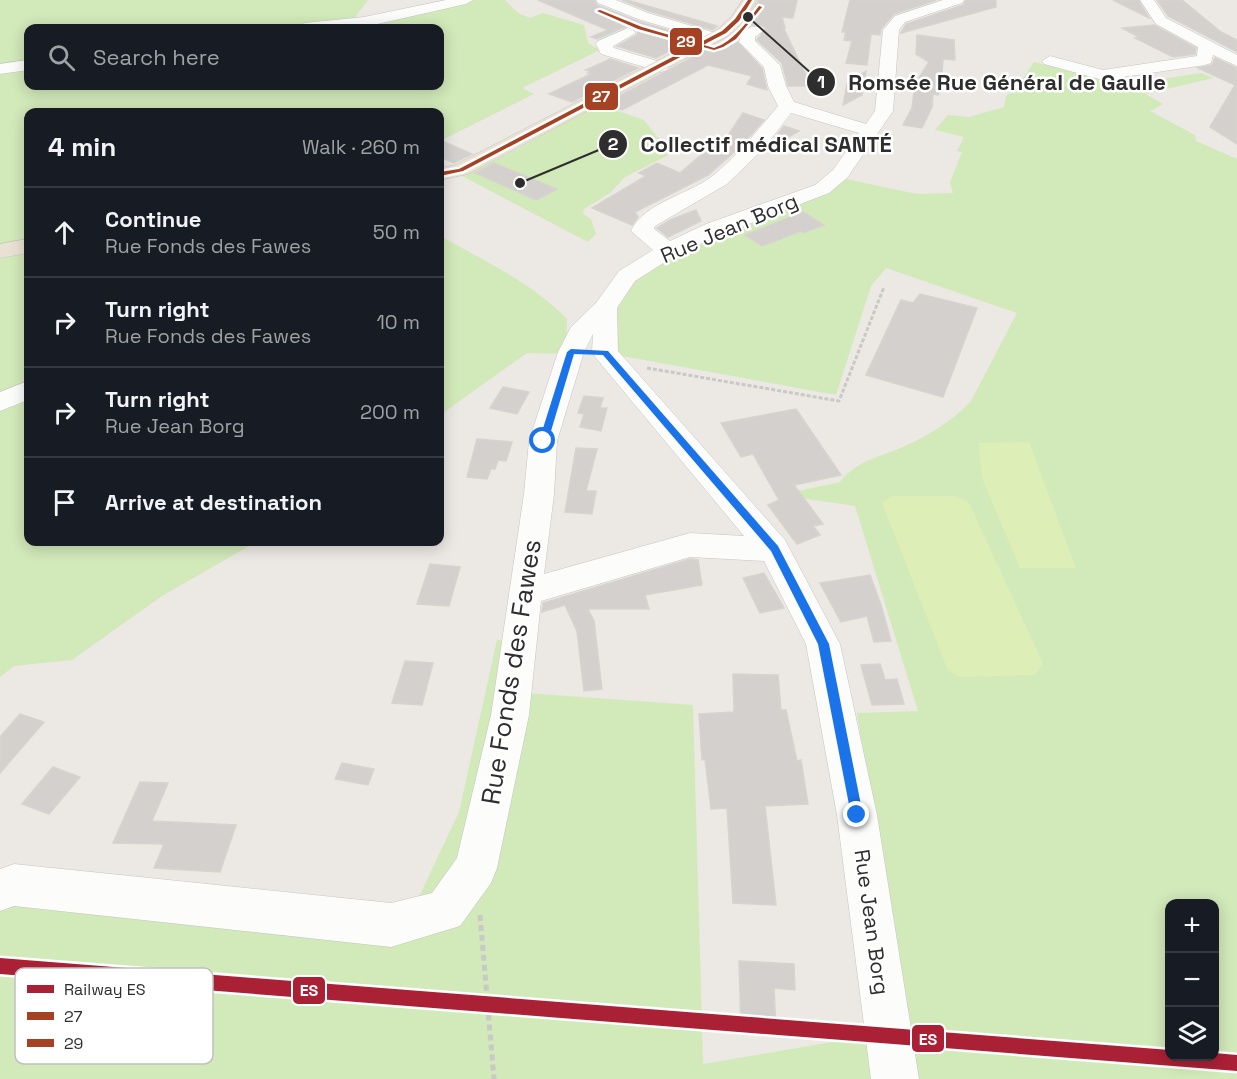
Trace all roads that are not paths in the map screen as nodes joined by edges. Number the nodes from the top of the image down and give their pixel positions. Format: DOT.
graph roads {
  1 [pos="466,0"];
  2 [pos="603,0"];
  3 [pos="750,0"];
  4 [pos="957,0"];
  5 [pos="1147,0"];
  6 [pos="344,24"];
  7 [pos="628,33"];
  8 [pos="752,33"];
  9 [pos="714,37"];
  10 [pos="1206,46"];
  11 [pos="1237,61"];
  12 [pos="1050,62"];
  13 [pos="24,66"];
  14 [pos="661,67"];
  15 [pos="0,69"];
  16 [pos="787,106"];
  17 [pos="871,131"];
  18 [pos="444,173"];
  19 [pos="24,247"];
  20 [pos="668,250"];
  21 [pos="0,251"];
  22 [pos="605,308"];
  23 [pos="597,356"];
  24 [pos="24,392"];
  25 [pos="0,402"];
  26 [pos="774,549"];
  27 [pos="525,592"];
  28 [pos="5,883"];
  29 [pos="895,1079"];
  1 -- 6 [label="street"];
  2 -- 9 [label="street"];
  3 -- 9 [label="main road"];
  4 -- 17 [label="street, Rue Jean Borg"];
  5 -- 10 [label="street"];
  7 -- 14 [label="street"];
  8 -- 16 [label="street"];
  9 -- 14 [label="main road"];
  10 -- 11 [label="street"];
  10 -- 12 [label="street"];
  13 -- 15 [label="street"];
  14 -- 18 [label="main road"];
  16 -- 17 [label="street"];
  16 -- 20 [label="street"];
  17 -- 20 [label="street, Rue Jean Borg"];
  19 -- 21 [label="main road"];
  20 -- 22 [label="street, Rue Jean Borg"];
  22 -- 23 [label="street, Rue Fonds des Fawes"];
  23 -- 26 [label="street, Rue Jean Borg"];
  23 -- 27 [label="street, Rue Fonds des Fawes"];
  24 -- 25 [label="street"];
  26 -- 27 [label="street"];
  26 -- 29 [label="street, Rue Jean Borg"];
  27 -- 28 [label="street, Rue Fonds des Fawes"];
}
